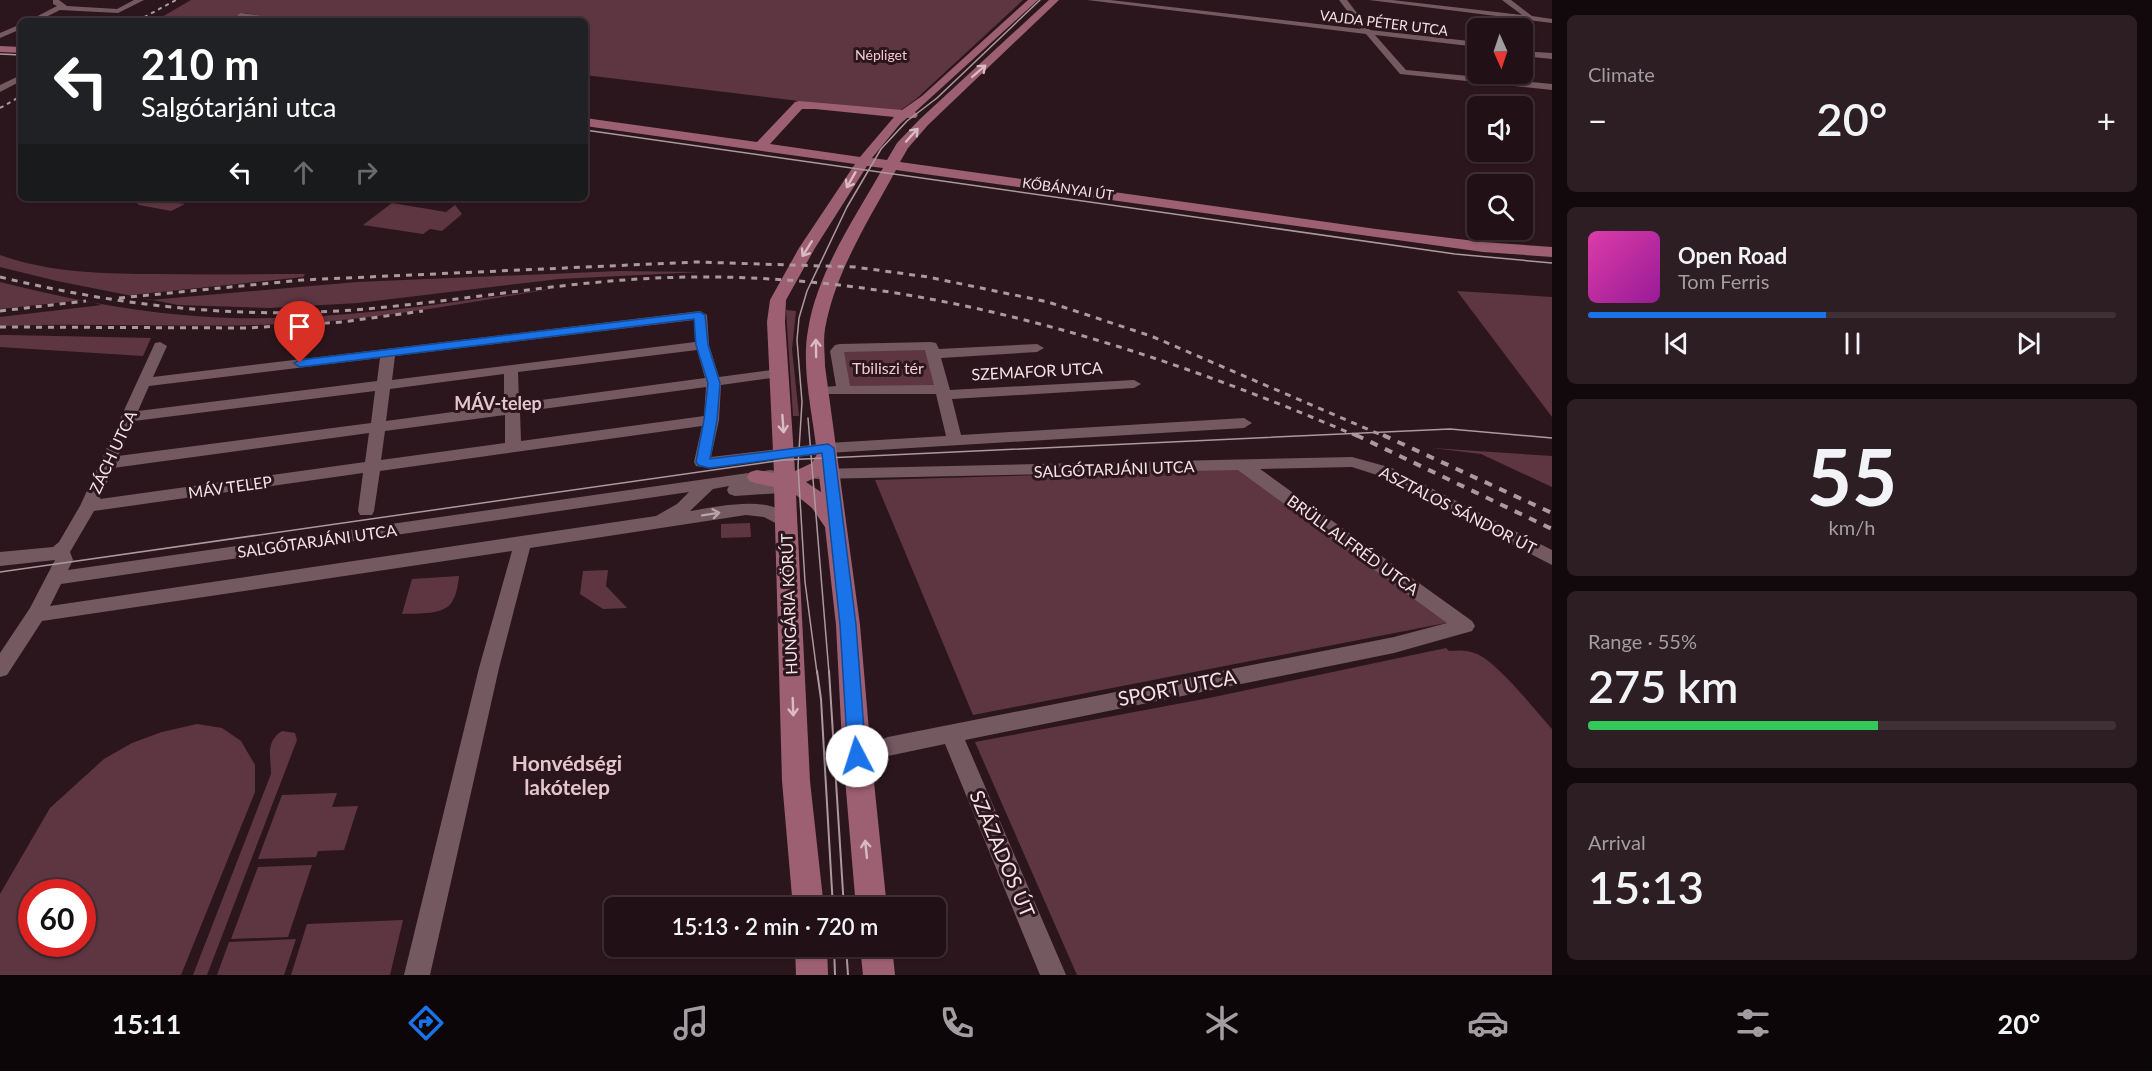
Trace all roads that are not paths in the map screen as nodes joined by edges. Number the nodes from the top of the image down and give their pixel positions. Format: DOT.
graph roads {
  1 [pos="53,0"];
  2 [pos="140,0"];
  3 [pos="1034,0"];
  4 [pos="1054,0"];
  5 [pos="1091,0"];
  6 [pos="1343,0"];
  7 [pos="1373,0"];
  8 [pos="1506,0"];
  9 [pos="1156,5"];
  10 [pos="60,8"];
  11 [pos="241,15"];
  12 [pos="38,18"];
  13 [pos="261,18"];
  14 [pos="1524,18"];
  15 [pos="1531,18"];
  16 [pos="1533,19"];
  17 [pos="1533,20"];
  18 [pos="1552,21"];
  19 [pos="18,27"];
  20 [pos="1552,32"];
  21 [pos="1369,33"];
  22 [pos="0,36"];
  23 [pos="1467,45"];
  24 [pos="0,49"];
  25 [pos="18,50"];
  26 [pos="1533,53"];
  27 [pos="1552,55"];
  28 [pos="18,80"];
  29 [pos="1552,87"];
  30 [pos="0,89"];
  31 [pos="933,113"];
  32 [pos="903,115"];
  33 [pos="588,122"];
  34 [pos="762,145"];
  35 [pos="864,159"];
  36 [pos="892,164"];
  37 [pos="1552,252"];
  38 [pos="702,345"];
  39 [pos="160,346"];
  40 [pos="1037,348"];
  41 [pos="388,353"];
  42 [pos="933,354"];
  43 [pos="511,369"];
  44 [pos="779,373"];
  45 [pos="145,382"];
  46 [pos="714,383"];
  47 [pos="1134,384"];
  48 [pos="384,385"];
  49 [pos="819,391"];
  50 [pos="844,391"];
  51 [pos="942,392"];
  52 [pos="512,410"];
  53 [pos="129,417"];
  54 [pos="711,420"];
  55 [pos="1244,423"];
  56 [pos="378,428"];
  57 [pos="955,440"];
  58 [pos="513,447"];
  59 [pos="828,450"];
  60 [pos="108,463"];
  61 [pos="1241,464"];
  62 [pos="1363,464"];
  63 [pos="372,467"];
  64 [pos="788,477"];
  65 [pos="831,477"];
  66 [pos="704,488"];
  67 [pos="88,506"];
  68 [pos="366,511"];
  69 [pos="785,522"];
  70 [pos="653,523"];
  71 [pos="837,530"];
  72 [pos="523,541"];
  73 [pos="58,553"];
  74 [pos="1552,558"];
  75 [pos="0,559"];
  76 [pos="57,578"];
  77 [pos="37,613"];
  78 [pos="1465,626"];
  79 [pos="0,669"];
  80 [pos="854,722"];
  81 [pos="952,734"];
  82 [pos="888,746"];
  83 [pos="859,769"];
  84 [pos="808,897"];
  85 [pos="871,897"];
  86 [pos="811,957"];
  87 [pos="877,957"];
  88 [pos="417,975"];
  89 [pos="812,975"];
  90 [pos="879,975"];
  91 [pos="1053,975"];
  1 -- 10 [label="street"];
  2 -- 10 [label="street"];
  3 -- 32 [label="main road"];
  31 -- 4 [label="main road, one-way"];
  5 -- 9 [label="street, VAJDA PÉTER UTCA"];
  6 -- 21 [label="street"];
  7 -- 14 [label="street"];
  8 -- 15 [label="street"];
  9 -- 21 [label="street, VAJDA PÉTER UTCA"];
  10 -- 12 [label="street"];
  11 -- 13 [label="street"];
  16 -- 18 [label="street"];
  17 -- 20 [label="street"];
  19 -- 22 [label="street"];
  21 -- 23 [label="street, VAJDA PÉTER UTCA"];
  21 -- 29 [label="street"];
  24 -- 25 [label="main road"];
  26 -- 27 [label="street"];
  28 -- 30 [label="street"];
  31 -- 32 [label="main road"];
  36 -- 31 [label="main road, one-way"];
  32 -- 34 [label="main road"];
  32 -- 35 [label="main road"];
  33 -- 34 [label="main road, KŐBÁNYAI ÚT"];
  34 -- 35 [label="main road, KŐBÁNYAI ÚT"];
  35 -- 36 [label="main road, KŐBÁNYAI ÚT"];
  35 -- 44 [label="main road, HUNGÁRIA KÖRÚT, one-way"];
  36 -- 37 [label="main road, KŐBÁNYAI ÚT"];
  49 -- 36 [label="main road, one-way"];
  38 -- 41 [label="street"];
  38 -- 43 [label="street"];
  38 -- 46 [label="street"];
  39 -- 45 [label="street, ZÁCH UTCA"];
  40 -- 42 [label="street"];
  41 -- 45 [label="street"];
  41 -- 48 [label="street"];
  42 -- 50 [label="street"];
  42 -- 51 [label="street"];
  43 -- 48 [label="street"];
  43 -- 52 [label="street"];
  44 -- 46 [label="street"];
  44 -- 64 [label="main road, HUNGÁRIA KÖRÚT, one-way"];
  45 -- 53 [label="street, ZÁCH UTCA"];
  46 -- 52 [label="street"];
  46 -- 54 [label="street"];
  47 -- 51 [label="street, SZEMAFOR UTCA"];
  48 -- 53 [label="street"];
  48 -- 56 [label="street"];
  49 -- 50 [label="street"];
  49 -- 59 [label="main road"];
  50 -- 51 [label="street"];
  51 -- 57 [label="street"];
  52 -- 56 [label="street"];
  52 -- 58 [label="street"];
  53 -- 60 [label="street, ZÁCH UTCA"];
  54 -- 58 [label="street, MÁV TELEP"];
  54 -- 64 [label="street"];
  55 -- 57 [label="street, SALGÓTARJÁNI UTCA"];
  56 -- 60 [label="street"];
  56 -- 63 [label="street"];
  57 -- 59 [label="street, SALGÓTARJÁNI UTCA"];
  58 -- 63 [label="street, MÁV TELEP"];
  59 -- 64 [label="street, SALGÓTARJÁNI UTCA"];
  59 -- 64 [label="main road"];
  59 -- 65 [label="main road"];
  60 -- 67 [label="street, ZÁCH UTCA"];
  61 -- 62 [label="street, SALGÓTARJÁNI UTCA"];
  61 -- 65 [label="street, SALGÓTARJÁNI UTCA"];
  61 -- 78 [label="street, BRÜLL ALFRÉD UTCA"];
  62 -- 74 [label="street, ASZTALOS SÁNDOR ÚT"];
  63 -- 67 [label="street, MÁV TELEP"];
  63 -- 68 [label="street"];
  64 -- 65 [label="main road"];
  64 -- 66 [label="street, SALGÓTARJÁNI UTCA"];
  64 -- 69 [label="main road, HUNGÁRIA KÖRÚT"];
  64 -- 71 [label="main road"];
  65 -- 71 [label="main road"];
  66 -- 70 [label="street, SALGÓTARJÁNI UTCA"];
  66 -- 76 [label="street, SALGÓTARJÁNI UTCA"];
  67 -- 73 [label="street, ZÁCH UTCA"];
  70 -- 69 [label="street, SALGÓTARJÁNI UTCA, one-way"];
  69 -- 84 [label="main road, HUNGÁRIA KÖRÚT, one-way"];
  70 -- 72 [label="street, SALGÓTARJÁNI UTCA"];
  71 -- 80 [label="main road"];
  72 -- 77 [label="street, SALGÓTARJÁNI UTCA"];
  72 -- 88 [label="street"];
  73 -- 75 [label="street"];
  73 -- 76 [label="street"];
  76 -- 77 [label="street"];
  77 -- 79 [label="street"];
  78 -- 81 [label="street, SPORT UTCA"];
  80 -- 82 [label="street"];
  80 -- 83 [label="main road"];
  81 -- 82 [label="street, SPORT UTCA"];
  81 -- 91 [label="street, SZÁZADOS ÚT"];
  82 -- 83 [label="street"];
  85 -- 83 [label="main road, one-way"];
  86 -- 89 [label="main road"];
  87 -- 90 [label="main road"];
}
